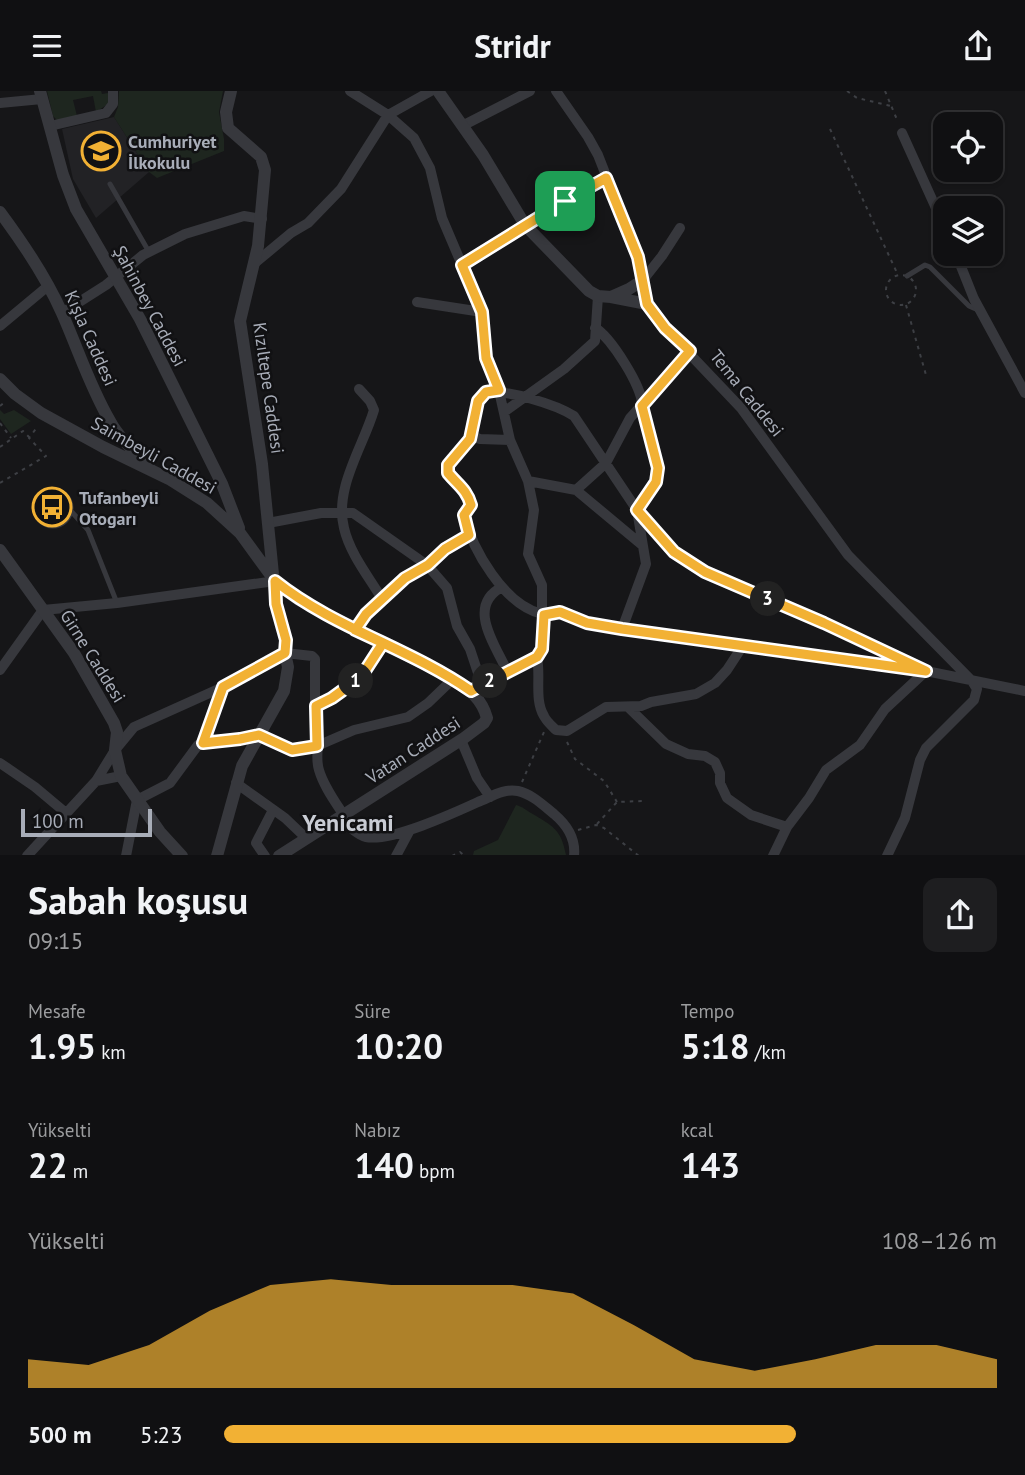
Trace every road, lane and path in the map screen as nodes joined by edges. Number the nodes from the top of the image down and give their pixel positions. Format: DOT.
graph roads {
  1 [pos="113,91"];
  2 [pos="231,91"];
  3 [pos="350,91"];
  4 [pos="431,91"];
  5 [pos="438,91"];
  6 [pos="530,91"];
  7 [pos="556,91"];
  8 [pos="847,91"];
  9 [pos="885,91"];
  10 [pos="41,95"];
  11 [pos="0,103"];
  12 [pos="891,106"];
  13 [pos="388,115"];
  14 [pos="50,126"];
  15 [pos="462,126"];
  16 [pos="830,129"];
  17 [pos="902,133"];
  18 [pos="606,178"];
  19 [pos="110,184"];
  20 [pos="933,201"];
  21 [pos="0,212"];
  22 [pos="262,219"];
  23 [pos="525,225"];
  24 [pos="680,228"];
  25 [pos="149,252"];
  26 [pos="255,263"];
  27 [pos="462,265"];
  28 [pos="961,266"];
  29 [pos="898,275"];
  30 [pos="116,276"];
  31 [pos="907,276"];
  32 [pos="643,280"];
  33 [pos="48,286"];
  34 [pos="598,296"];
  35 [pos="611,297"];
  36 [pos="417,302"];
  37 [pos="647,304"];
  38 [pos="906,304"];
  39 [pos="981,311"];
  40 [pos="482,312"];
  41 [pos="62,313"];
  42 [pos="0,326"];
  43 [pos="596,328"];
  44 [pos="690,351"];
  45 [pos="926,375"];
  46 [pos="0,379"];
  47 [pos="359,389"];
  48 [pos="499,390"];
  49 [pos="1025,393"];
  50 [pos="521,398"];
  51 [pos="642,406"];
  52 [pos="503,412"];
  53 [pos="46,416"];
  54 [pos="0,423"];
  55 [pos="471,436"];
  56 [pos="29,438"];
  57 [pos="12,439"];
  58 [pos="510,440"];
  59 [pos="0,447"];
  60 [pos="606,463"];
  61 [pos="157,473"];
  62 [pos="528,481"];
  63 [pos="0,483"];
  64 [pos="576,490"];
  65 [pos="637,510"];
  66 [pos="71,511"];
  67 [pos="342,513"];
  68 [pos="268,523"];
  69 [pos="240,533"];
  70 [pos="469,535"];
  71 [pos="642,545"];
  72 [pos="0,550"];
  73 [pos="428,565"];
  74 [pos="275,581"];
  75 [pos="502,587"];
  76 [pos="382,599"];
  77 [pos="117,603"];
  78 [pos="43,610"];
  79 [pos="544,615"];
  80 [pos="622,629"];
  81 [pos="355,630"];
  82 [pos="383,643"];
  83 [pos="742,647"];
  84 [pos="285,653"];
  85 [pos="4,657"];
  86 [pos="537,657"];
  87 [pos="0,670"];
  88 [pos="507,671"];
  89 [pos="926,671"];
  90 [pos="453,679"];
  91 [pos="972,681"];
  92 [pos="223,687"];
  93 [pos="477,688"];
  94 [pos="1025,691"];
  95 [pos="316,706"];
  96 [pos="628,707"];
  97 [pos="549,722"];
  98 [pos="561,730"];
  99 [pos="259,735"];
  100 [pos="461,740"];
  101 [pos="203,743"];
  102 [pos="317,746"];
  103 [pos="115,750"];
  104 [pos="0,763"];
  105 [pos="121,776"];
  106 [pos="96,781"];
  107 [pos="236,783"];
  108 [pos="518,791"];
  109 [pos="490,797"];
  110 [pos="137,800"];
  111 [pos="642,801"];
  112 [pos="617,802"];
  113 [pos="273,810"];
  114 [pos="66,813"];
  115 [pos="345,816"];
  116 [pos="596,825"];
  117 [pos="787,827"];
  118 [pos="410,830"];
  119 [pos="570,832"];
  120 [pos="306,838"];
  121 [pos="28,855"];
  122 [pos="126,855"];
  123 [pos="181,855"];
  124 [pos="217,855"];
  125 [pos="264,855"];
  126 [pos="280,855"];
  127 [pos="397,855"];
  128 [pos="574,855"];
  129 [pos="638,855"];
  130 [pos="773,855"];
  131 [pos="887,855"];
  1 -- 14 [label="street"];
  2 -- 22 [label="street, Kızıltepe Caddesi"];
  3 -- 13 [label="street"];
  4 -- 13 [label="street"];
  5 -- 15 [label="street"];
  6 -- 15 [label="street"];
  7 -- 18 [label="street, Tema Caddesi"];
  8 -- 12 [label="path"];
  9 -- 12 [label="path"];
  10 -- 11 [label="street"];
  10 -- 14 [label="street, Şahinbey Caddesi"];
  12 -- 17 [label="path"];
  13 -- 26 [label="street"];
  13 -- 27 [label="street"];
  14 -- 30 [label="street, Şahinbey Caddesi"];
  15 -- 23 [label="street"];
  16 -- 29 [label="path"];
  17 -- 20 [label="street"];
  18 -- 23 [label="street"];
  18 -- 32 [label="street, Tema Caddesi"];
  19 -- 25 [label="lane"];
  21 -- 33 [label="street, Kışla Caddesi"];
  22 -- 25 [label="street"];
  22 -- 26 [label="street, Kızıltepe Caddesi"];
  23 -- 27 [label="street"];
  23 -- 34 [label="street"];
  24 -- 32 [label="street"];
  25 -- 30 [label="street"];
  26 -- 68 [label="street, Kızıltepe Caddesi"];
  27 -- 40 [label="street"];
  28 -- 39 [label="street"];
  29 -- 31 [label="path"];
  29 -- 38 [label="path"];
  30 -- 41 [label="street"];
  30 -- 69 [label="street, Şahinbey Caddesi"];
  31 -- 38 [label="path"];
  31 -- 39 [label="lane"];
  32 -- 35 [label="street"];
  32 -- 37 [label="street, Tema Caddesi"];
  33 -- 41 [label="street, Kışla Caddesi"];
  33 -- 42 [label="street"];
  34 -- 35 [label="street"];
  34 -- 43 [label="street"];
  35 -- 37 [label="street"];
  36 -- 40 [label="street"];
  37 -- 44 [label="street, Tema Caddesi"];
  38 -- 45 [label="path"];
  39 -- 49 [label="street"];
  40 -- 48 [label="street"];
  41 -- 61 [label="street, Kışla Caddesi"];
  43 -- 50 [label="street"];
  43 -- 51 [label="street"];
  44 -- 51 [label="street"];
  44 -- 91 [label="street, Tema Caddesi"];
  46 -- 53 [label="street, Saimbeyli Caddesi"];
  47 -- 67 [label="street"];
  48 -- 50 [label="street"];
  48 -- 52 [label="street"];
  48 -- 55 [label="street"];
  50 -- 52 [label="street"];
  50 -- 60 [label="street"];
  51 -- 60 [label="street"];
  51 -- 65 [label="street"];
  52 -- 58 [label="street"];
  53 -- 56 [label="path"];
  53 -- 61 [label="street, Saimbeyli Caddesi"];
  54 -- 57 [label="path"];
  55 -- 58 [label="street"];
  55 -- 70 [label="street"];
  56 -- 57 [label="path"];
  56 -- 63 [label="path"];
  57 -- 59 [label="path"];
  58 -- 62 [label="street"];
  60 -- 64 [label="street"];
  60 -- 65 [label="street"];
  61 -- 69 [label="street, Saimbeyli Caddesi"];
  62 -- 64 [label="street"];
  62 -- 79 [label="street"];
  64 -- 71 [label="street"];
  65 -- 71 [label="street"];
  65 -- 89 [label="street"];
  66 -- 66 [label="lane"];
  66 -- 77 [label="lane"];
  67 -- 68 [label="street"];
  67 -- 73 [label="street"];
  67 -- 76 [label="street"];
  68 -- 74 [label="street, Kızıltepe Caddesi"];
  69 -- 74 [label="street, Saimbeyli Caddesi"];
  70 -- 73 [label="street"];
  70 -- 75 [label="street"];
  71 -- 80 [label="street"];
  72 -- 78 [label="street, Girne Caddesi"];
  73 -- 76 [label="street"];
  73 -- 93 [label="street"];
  74 -- 77 [label="street"];
  74 -- 81 [label="street"];
  74 -- 84 [label="street, Kızıltepe Caddesi"];
  75 -- 79 [label="street"];
  75 -- 88 [label="street"];
  76 -- 81 [label="street"];
  77 -- 78 [label="street"];
  78 -- 85 [label="street"];
  78 -- 103 [label="street, Girne Caddesi"];
  79 -- 80 [label="street"];
  79 -- 86 [label="street"];
  80 -- 83 [label="street"];
  81 -- 82 [label="street"];
  82 -- 90 [label="street"];
  82 -- 95 [label="street"];
  83 -- 89 [label="street"];
  83 -- 96 [label="street"];
  84 -- 92 [label="street"];
  84 -- 95 [label="street"];
  84 -- 99 [label="street, Kızıltepe Caddesi"];
  85 -- 87 [label="street"];
  86 -- 88 [label="street"];
  86 -- 97 [label="street"];
  88 -- 93 [label="street"];
  89 -- 91 [label="street"];
  89 -- 117 [label="street"];
  90 -- 93 [label="street"];
  90 -- 102 [label="street"];
  91 -- 94 [label="street"];
  91 -- 131 [label="street"];
  92 -- 101 [label="street"];
  92 -- 103 [label="street"];
  93 -- 100 [label="street, Vatan Caddesi"];
  95 -- 102 [label="street"];
  96 -- 98 [label="street"];
  96 -- 117 [label="street"];
  97 -- 98 [label="street"];
  97 -- 108 [label="path"];
  98 -- 112 [label="path"];
  99 -- 101 [label="street"];
  99 -- 102 [label="street"];
  99 -- 107 [label="street, Kızıltepe Caddesi"];
  100 -- 109 [label="street"];
  100 -- 115 [label="street, Vatan Caddesi"];
  101 -- 110 [label="street"];
  102 -- 115 [label="street"];
  103 -- 105 [label="street, Girne Caddesi"];
  103 -- 106 [label="street"];
  104 -- 114 [label="street"];
  105 -- 106 [label="street"];
  105 -- 110 [label="street, Girne Caddesi"];
  106 -- 114 [label="street"];
  107 -- 113 [label="street"];
  107 -- 124 [label="street, Kızıltepe Caddesi"];
  108 -- 109 [label="street"];
  108 -- 119 [label="street"];
  109 -- 118 [label="street"];
  110 -- 122 [label="street"];
  110 -- 123 [label="street, Girne Caddesi"];
  111 -- 112 [label="path"];
  112 -- 116 [label="path"];
  113 -- 120 [label="street"];
  113 -- 125 [label="street"];
  114 -- 121 [label="street"];
  115 -- 118 [label="street"];
  115 -- 120 [label="street, Vatan Caddesi"];
  116 -- 119 [label="path"];
  116 -- 129 [label="path"];
  117 -- 130 [label="street"];
  118 -- 127 [label="street"];
  119 -- 128 [label="street"];
  120 -- 126 [label="street, Vatan Caddesi"];
}
